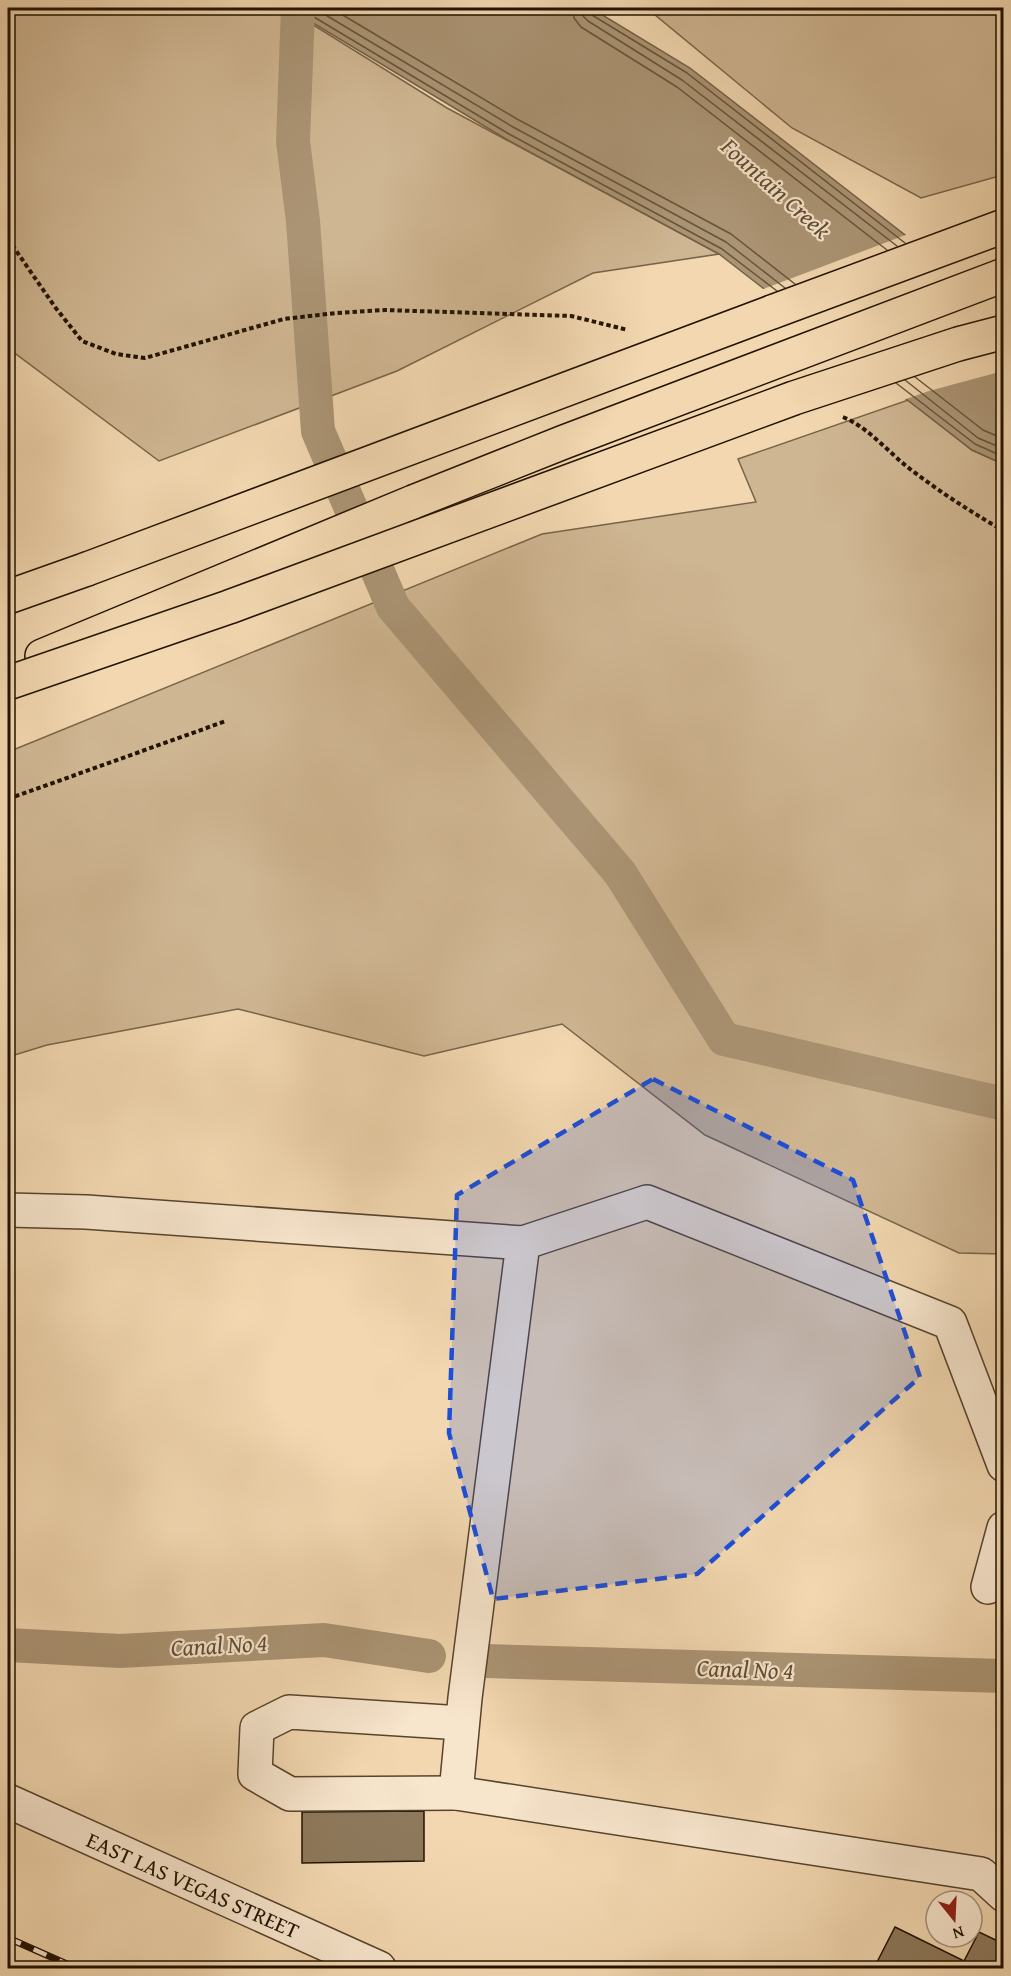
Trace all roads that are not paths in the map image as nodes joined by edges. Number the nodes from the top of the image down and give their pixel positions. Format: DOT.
graph roads {
  1 [pos="1004,226"];
  2 [pos="1004,275"];
  3 [pos="1004,332"];
  4 [pos="8,597"];
  5 [pos="8,671"];
  6 [pos="8,683"];
  7 [pos="8,1210"];
  8 [pos="522,1243"];
  9 [pos="1004,1465"];
  10 [pos="1004,1528"];
  11 [pos="988,1587"];
  12 [pos="462,1723"];
  13 [pos="456,1792"];
  14 [pos="8,1801"];
  15 [pos="1004,1895"];
  16 [pos="379,1968"];
  1 -- 4 [label="highway, bridge"];
  2 -- 5 [label="highway, bridge"];
  3 -- 6 [label="highway, bridge"];
  7 -- 8 [label="street"];
  8 -- 9 [label="street"];
  8 -- 12 [label="street"];
  10 -- 11 [label="street"];
  12 -- 13 [label="street"];
  12 -- 13 [label="street"];
  13 -- 15 [label="street"];
  14 -- 16 [label="street, EAST LAS VEGAS STREET"];
}
